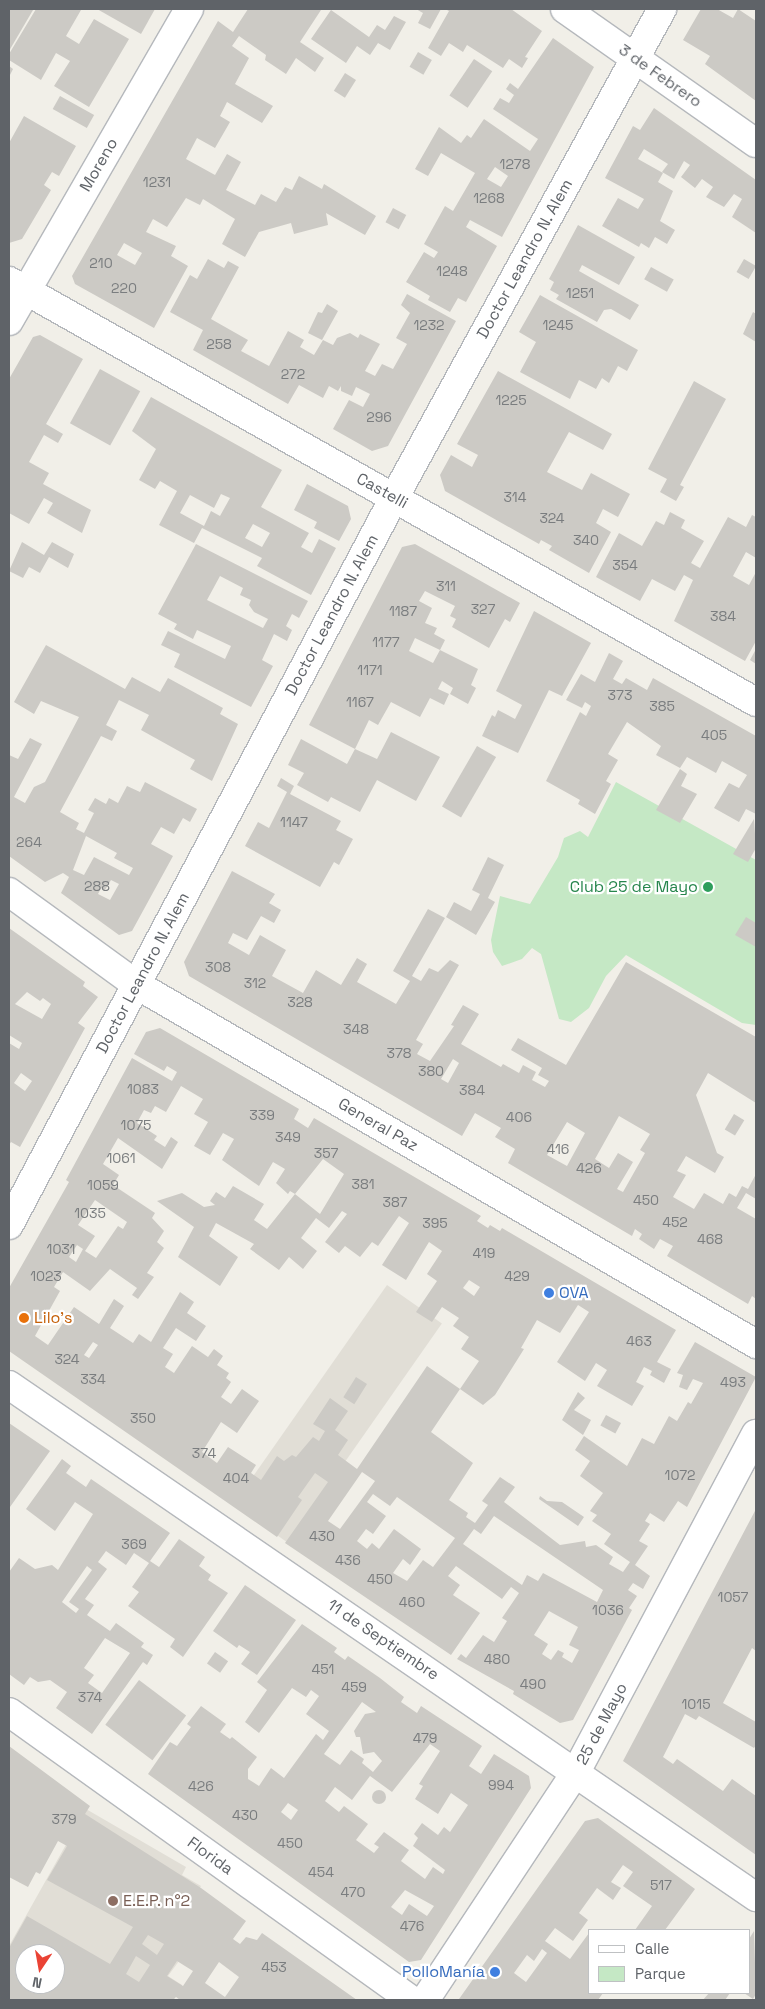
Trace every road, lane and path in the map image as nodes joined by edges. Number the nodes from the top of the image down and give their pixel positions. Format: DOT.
graph roads {
  1 [pos="189,9"];
  2 [pos="565,9"];
  3 [pos="662,9"];
  4 [pos="636,58"];
  5 [pos="756,143"];
  6 [pos="18,286"];
  7 [pos="9,321"];
  8 [pos="394,498"];
  9 [pos="756,702"];
  10 [pos="9,892"];
  11 [pos="137,985"];
  12 [pos="9,1225"];
  13 [pos="756,1344"];
  14 [pos="9,1385"];
  15 [pos="756,1434"];
  16 [pos="9,1712"];
  17 [pos="576,1772"];
  18 [pos="756,1897"];
  19 [pos="411,2000"];
  20 [pos="425,2000"];
  1 -- 6 [label="street, Moreno"];
  2 -- 4 [label="street, 3 de Febrero"];
  3 -- 4 [label="street, Doctor Leandro N. Alem"];
  4 -- 5 [label="street, 3 de Febrero"];
  4 -- 8 [label="street, Doctor Leandro N. Alem"];
  6 -- 7 [label="street, Moreno"];
  6 -- 8 [label="street, Castelli"];
  8 -- 9 [label="street, Castelli"];
  8 -- 11 [label="street, Doctor Leandro N. Alem"];
  10 -- 11 [label="street, General Paz"];
  11 -- 12 [label="street, Doctor Leandro N. Alem"];
  11 -- 13 [label="street, General Paz"];
  14 -- 17 [label="street, 11 de Septiembre"];
  15 -- 17 [label="street, 25 de Mayo"];
  16 -- 19 [label="street, Florida"];
  17 -- 18 [label="street, 11 de Septiembre"];
  17 -- 20 [label="street, 25 de Mayo"];
}
